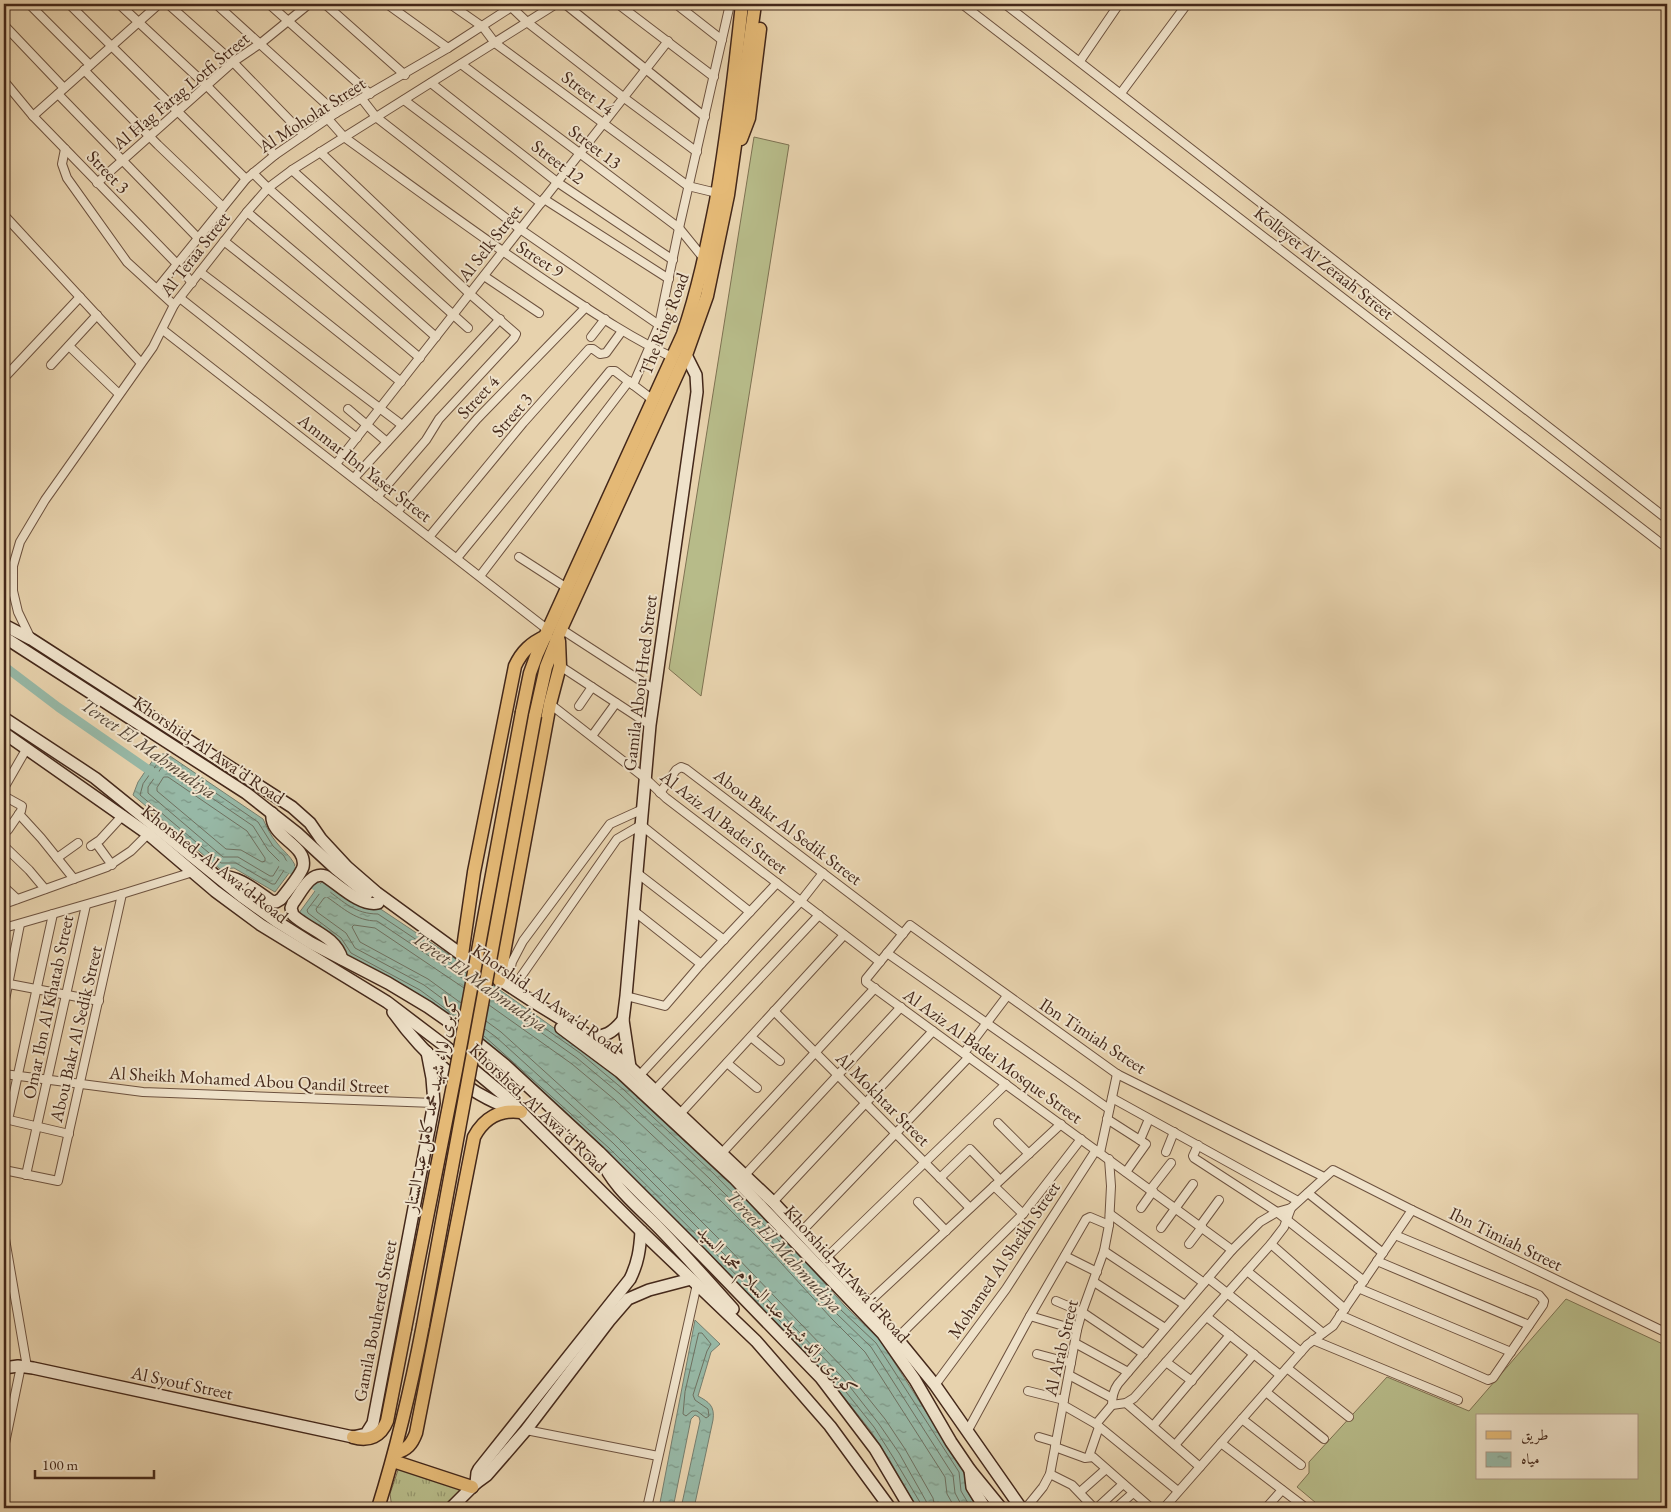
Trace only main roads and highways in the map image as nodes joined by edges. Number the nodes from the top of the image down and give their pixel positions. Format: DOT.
graph roads {
  1 [pos="738,5"];
  2 [pos="758,5"];
  3 [pos="686,355"];
  4 [pos="4,625"];
  5 [pos="554,632"];
  6 [pos="4,637"];
  7 [pos="80,671"];
  8 [pos="101,698"];
  9 [pos="4,718"];
  10 [pos="4,733"];
  11 [pos="272,812"];
  12 [pos="218,876"];
  13 [pos="472,886"];
  14 [pos="514,898"];
  15 [pos="378,903"];
  16 [pos="462,954"];
  17 [pos="342,959"];
  18 [pos="506,984"];
  19 [pos="387,1002"];
  20 [pos="623,1020"];
  21 [pos="589,1036"];
  22 [pos="428,1052"];
  23 [pos="630,1067"];
  24 [pos="521,1112"];
  25 [pos="599,1152"];
  26 [pos="641,1230"];
  27 [pos="694,1282"];
  28 [pos="624,1295"];
  29 [pos="756,1340"];
  30 [pos="4,1368"];
  31 [pos="354,1437"];
  32 [pos="394,1457"];
  33 [pos="970,1470"];
  34 [pos="474,1485"];
  35 [pos="384,1488"];
  36 [pos="378,1508"];
  37 [pos="387,1508"];
  38 [pos="451,1508"];
  39 [pos="890,1508"];
  40 [pos="910,1508"];
  41 [pos="985,1508"];
  42 [pos="1001,1508"];
  43 [pos="1021,1508"];
  1 -- 5 [label="main road, The Ring Road"];
  2 -- 3 [label="main road, The Ring Road"];
  3 -- 5 [label="main road, The Ring Road"];
  3 -- 20 [label="main road, Gamila Abou Hred Street"];
  4 -- 7 [label="main road"];
  5 -- 13 [label="main road"];
  5 -- 14 [label="main road"];
  5 -- 31 [label="main road, كوبرى لواء شهيد محمد كامل عبد الستار, bridge"];
  5 -- 32 [label="main road, كوبرى لواء شهيد محمد كامل عبد الستار, bridge"];
  6 -- 8 [label="main road, Khorshid, Al Awa'd Road"];
  7 -- 8 [label="main road"];
  7 -- 16 [label="main road"];
  8 -- 11 [label="main road, Khorshid, Al Awa'd Road"];
  9 -- 12 [label="main road, Khorshed, Al Awa'd Road"];
  10 -- 19 [label="main road, Khorshed, Al Awa'd Road"];
  11 -- 12 [label="main road"];
  11 -- 15 [label="main road, Khorshid, Al Awa'd Road"];
  12 -- 17 [label="main road, Khorshed, Al Awa'd Road"];
  13 -- 14 [label="main road"];
  13 -- 16 [label="main road"];
  14 -- 18 [label="main road"];
  15 -- 17 [label="main road"];
  15 -- 33 [label="main road, Khorshid, Al Awa'd Road"];
  16 -- 18 [label="main road"];
  17 -- 25 [label="main road, Khorshed, Al Awa'd Road"];
  18 -- 21 [label="main road"];
  19 -- 22 [label="main road"];
  19 -- 24 [label="main road, Khorshed, Al Awa'd Road"];
  20 -- 21 [label="main road"];
  20 -- 23 [label="main road, Gamila Abou Hred Street"];
  21 -- 23 [label="main road"];
  22 -- 24 [label="main road"];
  22 -- 31 [label="main road, Gamila Bouhered Street"];
  23 -- 43 [label="main road"];
  24 -- 26 [label="main road, Khorshed, Al Awa'd Road"];
  24 -- 32 [label="main road"];
  25 -- 29 [label="main road"];
  25 -- 40 [label="main road, كوبرى رائد شهيد عبد السلام محمد السيد"];
  26 -- 27 [label="main road, Khorshed, Al Awa'd Road"];
  26 -- 28 [label="main road"];
  27 -- 28 [label="main road"];
  27 -- 29 [label="main road, Khorshed, Al Awa'd Road"];
  28 -- 34 [label="main road"];
  28 -- 34 [label="main road"];
  29 -- 39 [label="main road, Khorshed, Al Awa'd Road"];
  30 -- 31 [label="main road, Al Syouf Street"];
  32 -- 34 [label="main road"];
  32 -- 35 [label="main road"];
  33 -- 41 [label="main road"];
  33 -- 42 [label="main road, Khorshid, Al Awa'd Road"];
  34 -- 38 [label="main road"];
  35 -- 36 [label="main road"];
  35 -- 37 [label="main road"];
}
